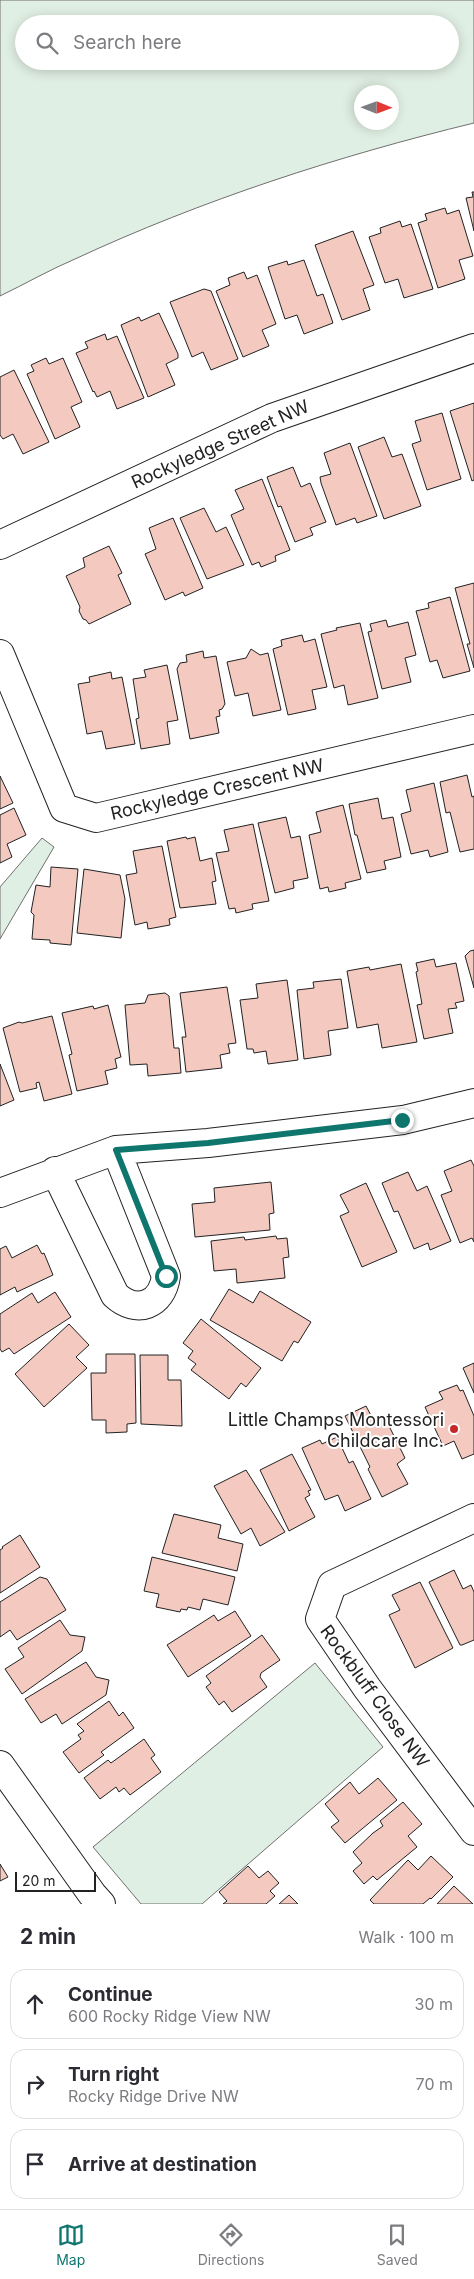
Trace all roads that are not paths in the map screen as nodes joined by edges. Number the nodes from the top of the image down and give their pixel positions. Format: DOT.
graph roads {
  1 [pos="474,348"];
  2 [pos="0,545"];
  3 [pos="0,654"];
  4 [pos="474,729"];
  5 [pos="474,1103"];
  6 [pos="116,1150"];
  7 [pos="55,1171"];
  8 [pos="0,1193"];
  9 [pos="474,1518"];
  10 [pos="0,1765"];
  11 [pos="474,1831"];
  12 [pos="89,1901"];
  1 -- 2 [label="street, Rockyledge Street NW"];
  3 -- 4 [label="street, Rockyledge Crescent NW"];
  5 -- 6 [label="street"];
  6 -- 7 [label="street"];
  6 -- 7 [label="street"];
  7 -- 8 [label="street"];
  9 -- 11 [label="street, Rockbluff Close NW"];
  10 -- 12 [label="street"];
}
